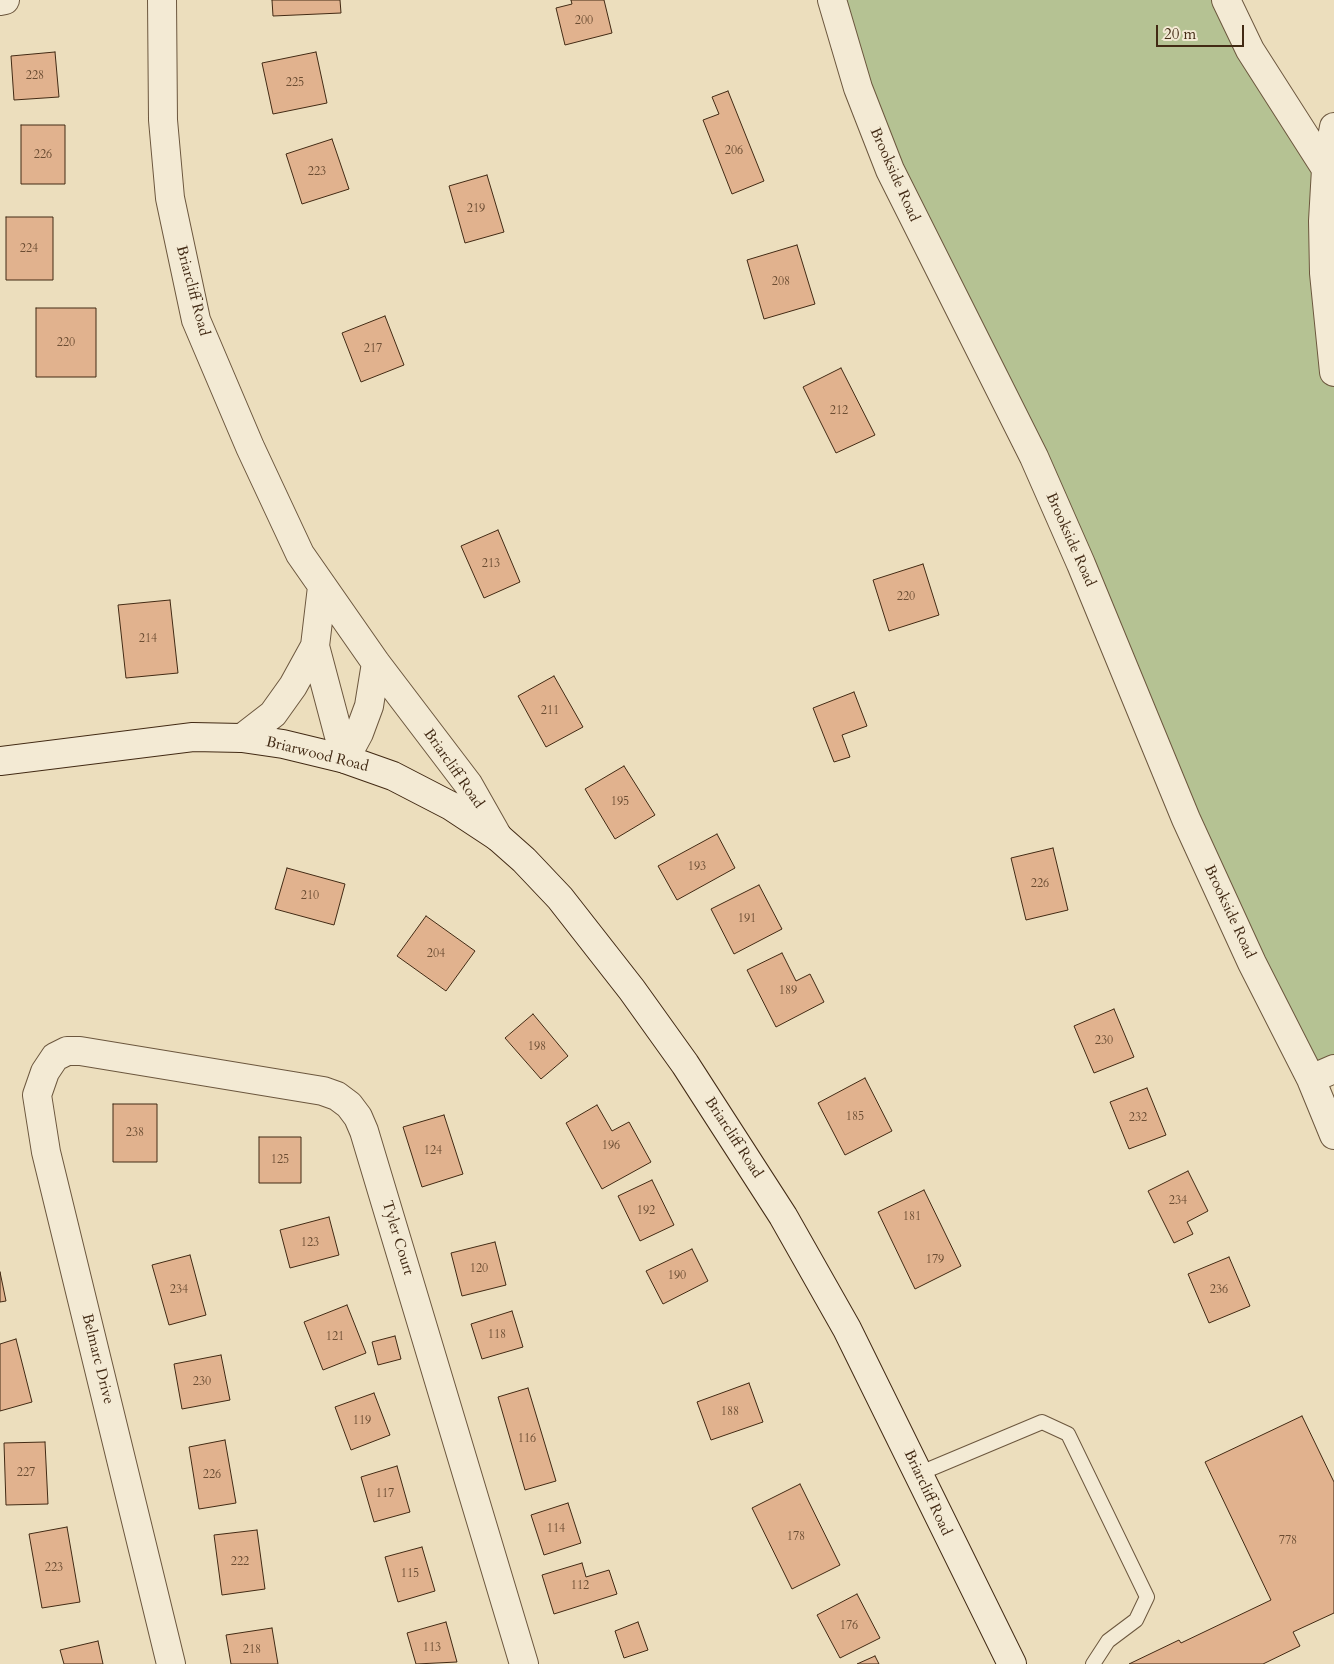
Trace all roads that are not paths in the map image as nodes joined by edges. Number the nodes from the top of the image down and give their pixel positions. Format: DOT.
graph roads {
  1 [pos="5,0"];
  2 [pos="162,0"];
  3 [pos="832,0"];
  4 [pos="1226,0"];
  5 [pos="0,1"];
  6 [pos="1334,127"];
  7 [pos="1326,169"];
  8 [pos="1334,372"];
  9 [pos="322,587"];
  10 [pos="315,646"];
  11 [pos="376,663"];
  12 [pos="242,738"];
  13 [pos="345,759"];
  14 [pos="0,761"];
  15 [pos="498,837"];
  16 [pos="55,1057"];
  17 [pos="1322,1074"];
  18 [pos="1334,1135"];
  19 [pos="918,1474"];
  20 [pos="171,1664"];
  21 [pos="524,1664"];
  22 [pos="1012,1664"];
  23 [pos="1093,1664"];
  1 -- 5 [label="street"];
  2 -- 9 [label="street, Briarcliff Road"];
  3 -- 17 [label="street, Brookside Road"];
  4 -- 7 [label="street"];
  6 -- 7 [label="street"];
  7 -- 8 [label="street"];
  9 -- 10 [label="street"];
  9 -- 11 [label="street, Briarcliff Road"];
  10 -- 12 [label="street"];
  10 -- 13 [label="street"];
  11 -- 13 [label="street"];
  11 -- 15 [label="street, Briarcliff Road"];
  12 -- 13 [label="street, Briarwood Road"];
  12 -- 14 [label="street, Briarwood Road"];
  13 -- 15 [label="street, Briarwood Road"];
  15 -- 19 [label="street, Briarcliff Road"];
  16 -- 20 [label="street, Belmarc Drive"];
  16 -- 21 [label="street, Tyler Court"];
  17 -- 18 [label="street, Brookside Road"];
  19 -- 22 [label="street, Briarcliff Road"];
  19 -- 23 [label="lane"];
}
